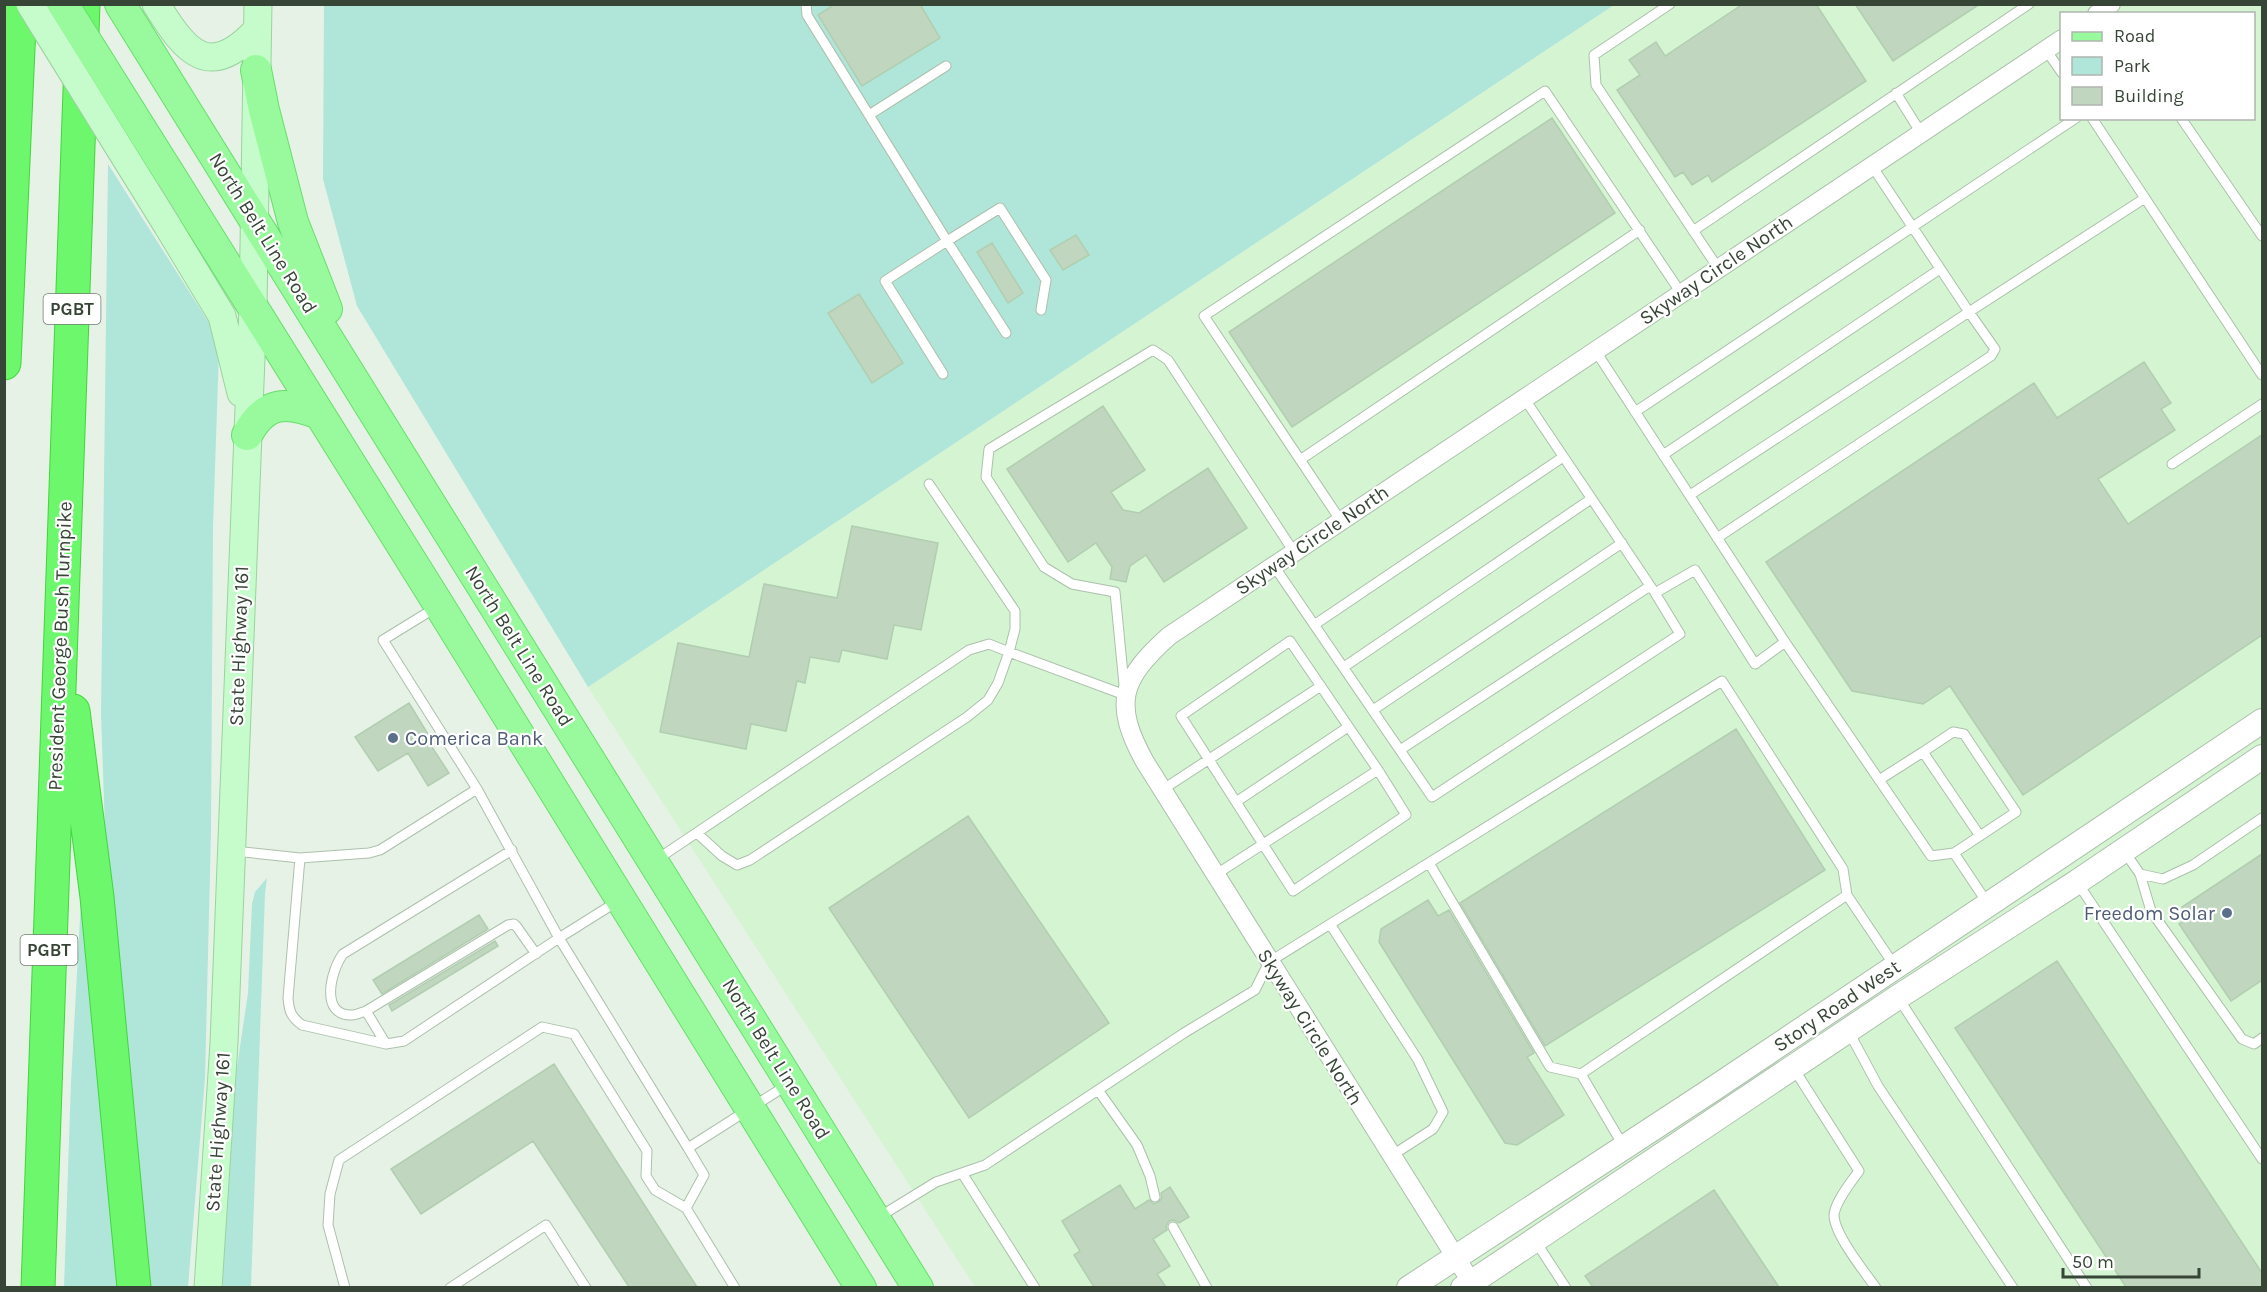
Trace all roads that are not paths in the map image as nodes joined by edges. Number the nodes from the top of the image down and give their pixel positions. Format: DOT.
graph roads {
  1 [pos="20,4"];
  2 [pos="30,4"];
  3 [pos="63,4"];
  4 [pos="83,4"];
  5 [pos="120,4"];
  6 [pos="156,4"];
  7 [pos="807,4"];
  8 [pos="1670,4"];
  9 [pos="2030,4"];
  10 [pos="258,17"];
  11 [pos="2060,40"];
  12 [pos="2046,50"];
  13 [pos="946,66"];
  14 [pos="256,70"];
  15 [pos="2060,72"];
  16 [pos="1896,93"];
  17 [pos="869,115"];
  18 [pos="2073,120"];
  19 [pos="2093,120"];
  20 [pos="2182,120"];
  21 [pos="1922,133"];
  22 [pos="1872,166"];
  23 [pos="2145,198"];
  24 [pos="255,220"];
  25 [pos="1912,227"];
  26 [pos="1640,230"];
  27 [pos="1693,231"];
  28 [pos="2262,236"];
  29 [pos="947,241"];
  30 [pos="1718,268"];
  31 [pos="1941,269"];
  32 [pos="1681,293"];
  33 [pos="253,307"];
  34 [pos="1041,310"];
  35 [pos="1969,312"];
  36 [pos="1006,333"];
  37 [pos="1595,350"];
  38 [pos="4,363"];
  39 [pos="943,374"];
  40 [pos="2262,375"];
  41 [pos="352,376"];
  42 [pos="1524,398"];
  43 [pos="2262,404"];
  44 [pos="1635,412"];
  45 [pos="319,414"];
  46 [pos="247,426"];
  47 [pos="1663,455"];
  48 [pos="1563,457"];
  49 [pos="1300,460"];
  50 [pos="2172,464"];
  51 [pos="929,484"];
  52 [pos="1690,495"];
  53 [pos="1592,499"];
  54 [pos="1341,521"];
  55 [pos="1717,538"];
  56 [pos="1622,543"];
  57 [pos="1294,552"];
  58 [pos="1274,566"];
  59 [pos="1653,590"];
  60 [pos="439,605"];
  61 [pos="61,613"];
  62 [pos="1314,625"];
  63 [pos="1785,642"];
  64 [pos="1009,652"];
  65 [pos="1344,667"];
  66 [pos="1321,686"];
  67 [pos="549,694"];
  68 [pos="1125,695"];
  69 [pos="1372,710"];
  70 [pos="509,720"];
  71 [pos="2262,721"];
  72 [pos="1348,727"];
  73 [pos="1400,750"];
  74 [pos="1923,752"];
  75 [pos="2262,757"];
  76 [pos="1209,760"];
  77 [pos="1378,770"];
  78 [pos="1879,780"];
  79 [pos="477,789"];
  80 [pos="1162,790"];
  81 [pos="1236,802"];
  82 [pos="2262,818"];
  83 [pos="698,834"];
  84 [pos="1980,836"];
  85 [pos="1263,844"];
  86 [pos="512,850"];
  87 [pos="231,851"];
  88 [pos="2124,851"];
  89 [pos="1954,853"];
  90 [pos="300,858"];
  91 [pos="653,861"];
  92 [pos="1429,863"];
  93 [pos="2140,874"];
  94 [pos="1215,875"];
  95 [pos="2077,882"];
  96 [pos="1847,895"];
  97 [pos="620,899"];
  98 [pos="1988,904"];
  99 [pos="1330,924"];
  100 [pos="559,938"];
  101 [pos="536,954"];
  102 [pos="1269,962"];
  103 [pos="1896,967"];
  104 [pos="1898,997"];
  105 [pos="366,1011"];
  106 [pos="1848,1030"];
  107 [pos="2262,1038"];
  108 [pos="386,1044"];
  109 [pos="1792,1067"];
  110 [pos="1581,1074"];
  111 [pos="791,1083"];
  112 [pos="1098,1090"];
  113 [pos="750,1109"];
  114 [pos="1624,1147"];
  115 [pos="688,1148"];
  116 [pos="1391,1156"];
  117 [pos="2262,1159"];
  118 [pos="962,1173"];
  119 [pos="1155,1197"];
  120 [pos="686,1208"];
  121 [pos="875,1220"];
  122 [pos="1173,1227"];
  123 [pos="1535,1239"];
  124 [pos="1455,1257"];
  125 [pos="1470,1286"];
  126 [pos="38,1287"];
  127 [pos="134,1287"];
  128 [pos="208,1287"];
  129 [pos="345,1287"];
  130 [pos="450,1287"];
  131 [pos="586,1287"];
  132 [pos="735,1287"];
  133 [pos="861,1287"];
  134 [pos="918,1287"];
  135 [pos="1035,1287"];
  136 [pos="1207,1287"];
  137 [pos="1409,1287"];
  138 [pos="1566,1287"];
  139 [pos="1876,1287"];
  140 [pos="2013,1287"];
  141 [pos="2088,1287"];
  1 -- 38 [label="highway"];
  2 -- 46 [label="main road, bridge"];
  3 -- 33 [label="main road, bridge"];
  4 -- 61 [label="highway, President George Bush Turnpike / PGBT"];
  5 -- 24 [label="main road, North Belt Line Road"];
  6 -- 10 [label="main road"];
  7 -- 17 [label="lane"];
  8 -- 27 [label="lane"];
  9 -- 16 [label="lane"];
  10 -- 14 [label="main road, State Highway 161"];
  11 -- 12 [label="street, Skyway Circle North"];
  12 -- 15 [label="lane"];
  12 -- 21 [label="street, Skyway Circle North"];
  13 -- 17 [label="lane"];
  14 -- 24 [label="main road, State Highway 161"];
  14 -- 41 [label="main road"];
  16 -- 21 [label="lane"];
  16 -- 27 [label="lane"];
  17 -- 29 [label="lane"];
  18 -- 25 [label="lane"];
  19 -- 23 [label="lane"];
  20 -- 28 [label="lane"];
  21 -- 22 [label="street, Skyway Circle North"];
  22 -- 25 [label="lane"];
  22 -- 30 [label="street, Skyway Circle North"];
  23 -- 35 [label="lane"];
  23 -- 40 [label="lane"];
  24 -- 33 [label="main road, State Highway 161"];
  24 -- 41 [label="main road, North Belt Line Road"];
  25 -- 31 [label="lane"];
  25 -- 44 [label="lane"];
  26 -- 32 [label="lane"];
  26 -- 49 [label="lane"];
  26 -- 49 [label="lane"];
  27 -- 30 [label="lane"];
  29 -- 34 [label="lane"];
  29 -- 36 [label="lane"];
  29 -- 39 [label="lane"];
  30 -- 32 [label="street, Skyway Circle North"];
  31 -- 35 [label="lane"];
  31 -- 47 [label="lane"];
  32 -- 37 [label="street, Skyway Circle North"];
  33 -- 45 [label="main road"];
  33 -- 46 [label="main road, State Highway 161"];
  35 -- 52 [label="lane"];
  35 -- 55 [label="lane"];
  37 -- 42 [label="street, Skyway Circle North"];
  37 -- 44 [label="lane"];
  41 -- 67 [label="main road, North Belt Line Road"];
  42 -- 48 [label="lane"];
  42 -- 54 [label="street, Skyway Circle North"];
  43 -- 50 [label="lane"];
  44 -- 47 [label="lane"];
  45 -- 46 [label="main road"];
  45 -- 60 [label="main road"];
  46 -- 87 [label="main road, State Highway 161"];
  47 -- 52 [label="lane"];
  48 -- 53 [label="lane"];
  48 -- 62 [label="lane"];
  49 -- 54 [label="lane"];
  51 -- 64 [label="lane"];
  52 -- 55 [label="lane"];
  53 -- 56 [label="lane"];
  53 -- 65 [label="lane"];
  54 -- 57 [label="street, Skyway Circle North"];
  55 -- 63 [label="lane"];
  56 -- 59 [label="lane"];
  56 -- 69 [label="lane"];
  57 -- 58 [label="street, Skyway Circle North"];
  57 -- 68 [label="lane"];
  58 -- 62 [label="lane"];
  58 -- 68 [label="street, Skyway Circle North"];
  59 -- 63 [label="lane"];
  59 -- 73 [label="lane"];
  59 -- 73 [label="lane"];
  60 -- 70 [label="main road"];
  60 -- 79 [label="lane"];
  61 -- 126 [label="highway, President George Bush Turnpike / PGBT"];
  61 -- 127 [label="highway"];
  62 -- 65 [label="lane"];
  63 -- 78 [label="lane"];
  64 -- 68 [label="lane"];
  64 -- 83 [label="lane"];
  64 -- 83 [label="lane"];
  65 -- 69 [label="lane"];
  66 -- 72 [label="lane"];
  66 -- 76 [label="lane"];
  66 -- 76 [label="lane"];
  67 -- 70 [label="main road"];
  67 -- 91 [label="main road, North Belt Line Road"];
  68 -- 80 [label="street, Skyway Circle North"];
  69 -- 73 [label="lane"];
  70 -- 97 [label="main road"];
  71 -- 98 [label="street, Story Road West"];
  72 -- 77 [label="lane"];
  72 -- 81 [label="lane"];
  74 -- 78 [label="lane"];
  74 -- 84 [label="lane"];
  74 -- 84 [label="lane"];
  75 -- 88 [label="street, Story Road West"];
  76 -- 80 [label="lane"];
  76 -- 81 [label="lane"];
  77 -- 85 [label="lane"];
  77 -- 85 [label="lane"];
  78 -- 89 [label="lane"];
  79 -- 86 [label="lane"];
  79 -- 90 [label="lane"];
  80 -- 94 [label="street, Skyway Circle North"];
  81 -- 85 [label="lane"];
  82 -- 93 [label="lane"];
  83 -- 91 [label="lane"];
  84 -- 89 [label="lane"];
  85 -- 94 [label="lane"];
  86 -- 100 [label="lane"];
  86 -- 105 [label="lane"];
  87 -- 90 [label="lane"];
  87 -- 128 [label="main road, State Highway 161"];
  88 -- 93 [label="lane"];
  88 -- 95 [label="street, Story Road West"];
  89 -- 98 [label="lane"];
  90 -- 108 [label="lane"];
  91 -- 111 [label="main road, North Belt Line Road"];
  92 -- 96 [label="lane"];
  92 -- 99 [label="lane"];
  92 -- 110 [label="lane"];
  93 -- 107 [label="lane"];
  94 -- 102 [label="street, Skyway Circle North"];
  95 -- 104 [label="street, Story Road West"];
  95 -- 117 [label="lane"];
  96 -- 103 [label="lane"];
  96 -- 110 [label="lane"];
  97 -- 100 [label="lane"];
  97 -- 113 [label="main road"];
  98 -- 103 [label="street, Story Road West"];
  99 -- 102 [label="lane"];
  99 -- 116 [label="lane"];
  100 -- 101 [label="lane"];
  100 -- 115 [label="lane"];
  101 -- 105 [label="lane"];
  101 -- 108 [label="lane"];
  102 -- 112 [label="lane"];
  102 -- 116 [label="street, Skyway Circle North"];
  103 -- 114 [label="street, Story Road West"];
  104 -- 106 [label="street, Story Road West"];
  104 -- 141 [label="lane"];
  105 -- 108 [label="lane"];
  106 -- 109 [label="street, Story Road West"];
  106 -- 140 [label="lane"];
  109 -- 123 [label="street, Story Road West"];
  109 -- 139 [label="lane"];
  110 -- 114 [label="lane"];
  111 -- 113 [label="lane"];
  111 -- 121 [label="main road, North Belt Line Road"];
  112 -- 118 [label="lane"];
  112 -- 119 [label="lane"];
  113 -- 115 [label="lane"];
  113 -- 133 [label="main road"];
  114 -- 124 [label="street, Story Road West"];
  115 -- 120 [label="lane"];
  116 -- 124 [label="street, Skyway Circle North"];
  118 -- 121 [label="lane"];
  118 -- 135 [label="lane"];
  120 -- 129 [label="lane"];
  120 -- 132 [label="lane"];
  121 -- 134 [label="main road, North Belt Line Road"];
  122 -- 136 [label="lane"];
  123 -- 125 [label="street, Story Road West"];
  123 -- 138 [label="lane"];
  124 -- 125 [label="street, Skyway Circle North"];
  124 -- 137 [label="street, Story Road West"];
  130 -- 131 [label="lane"];
}
